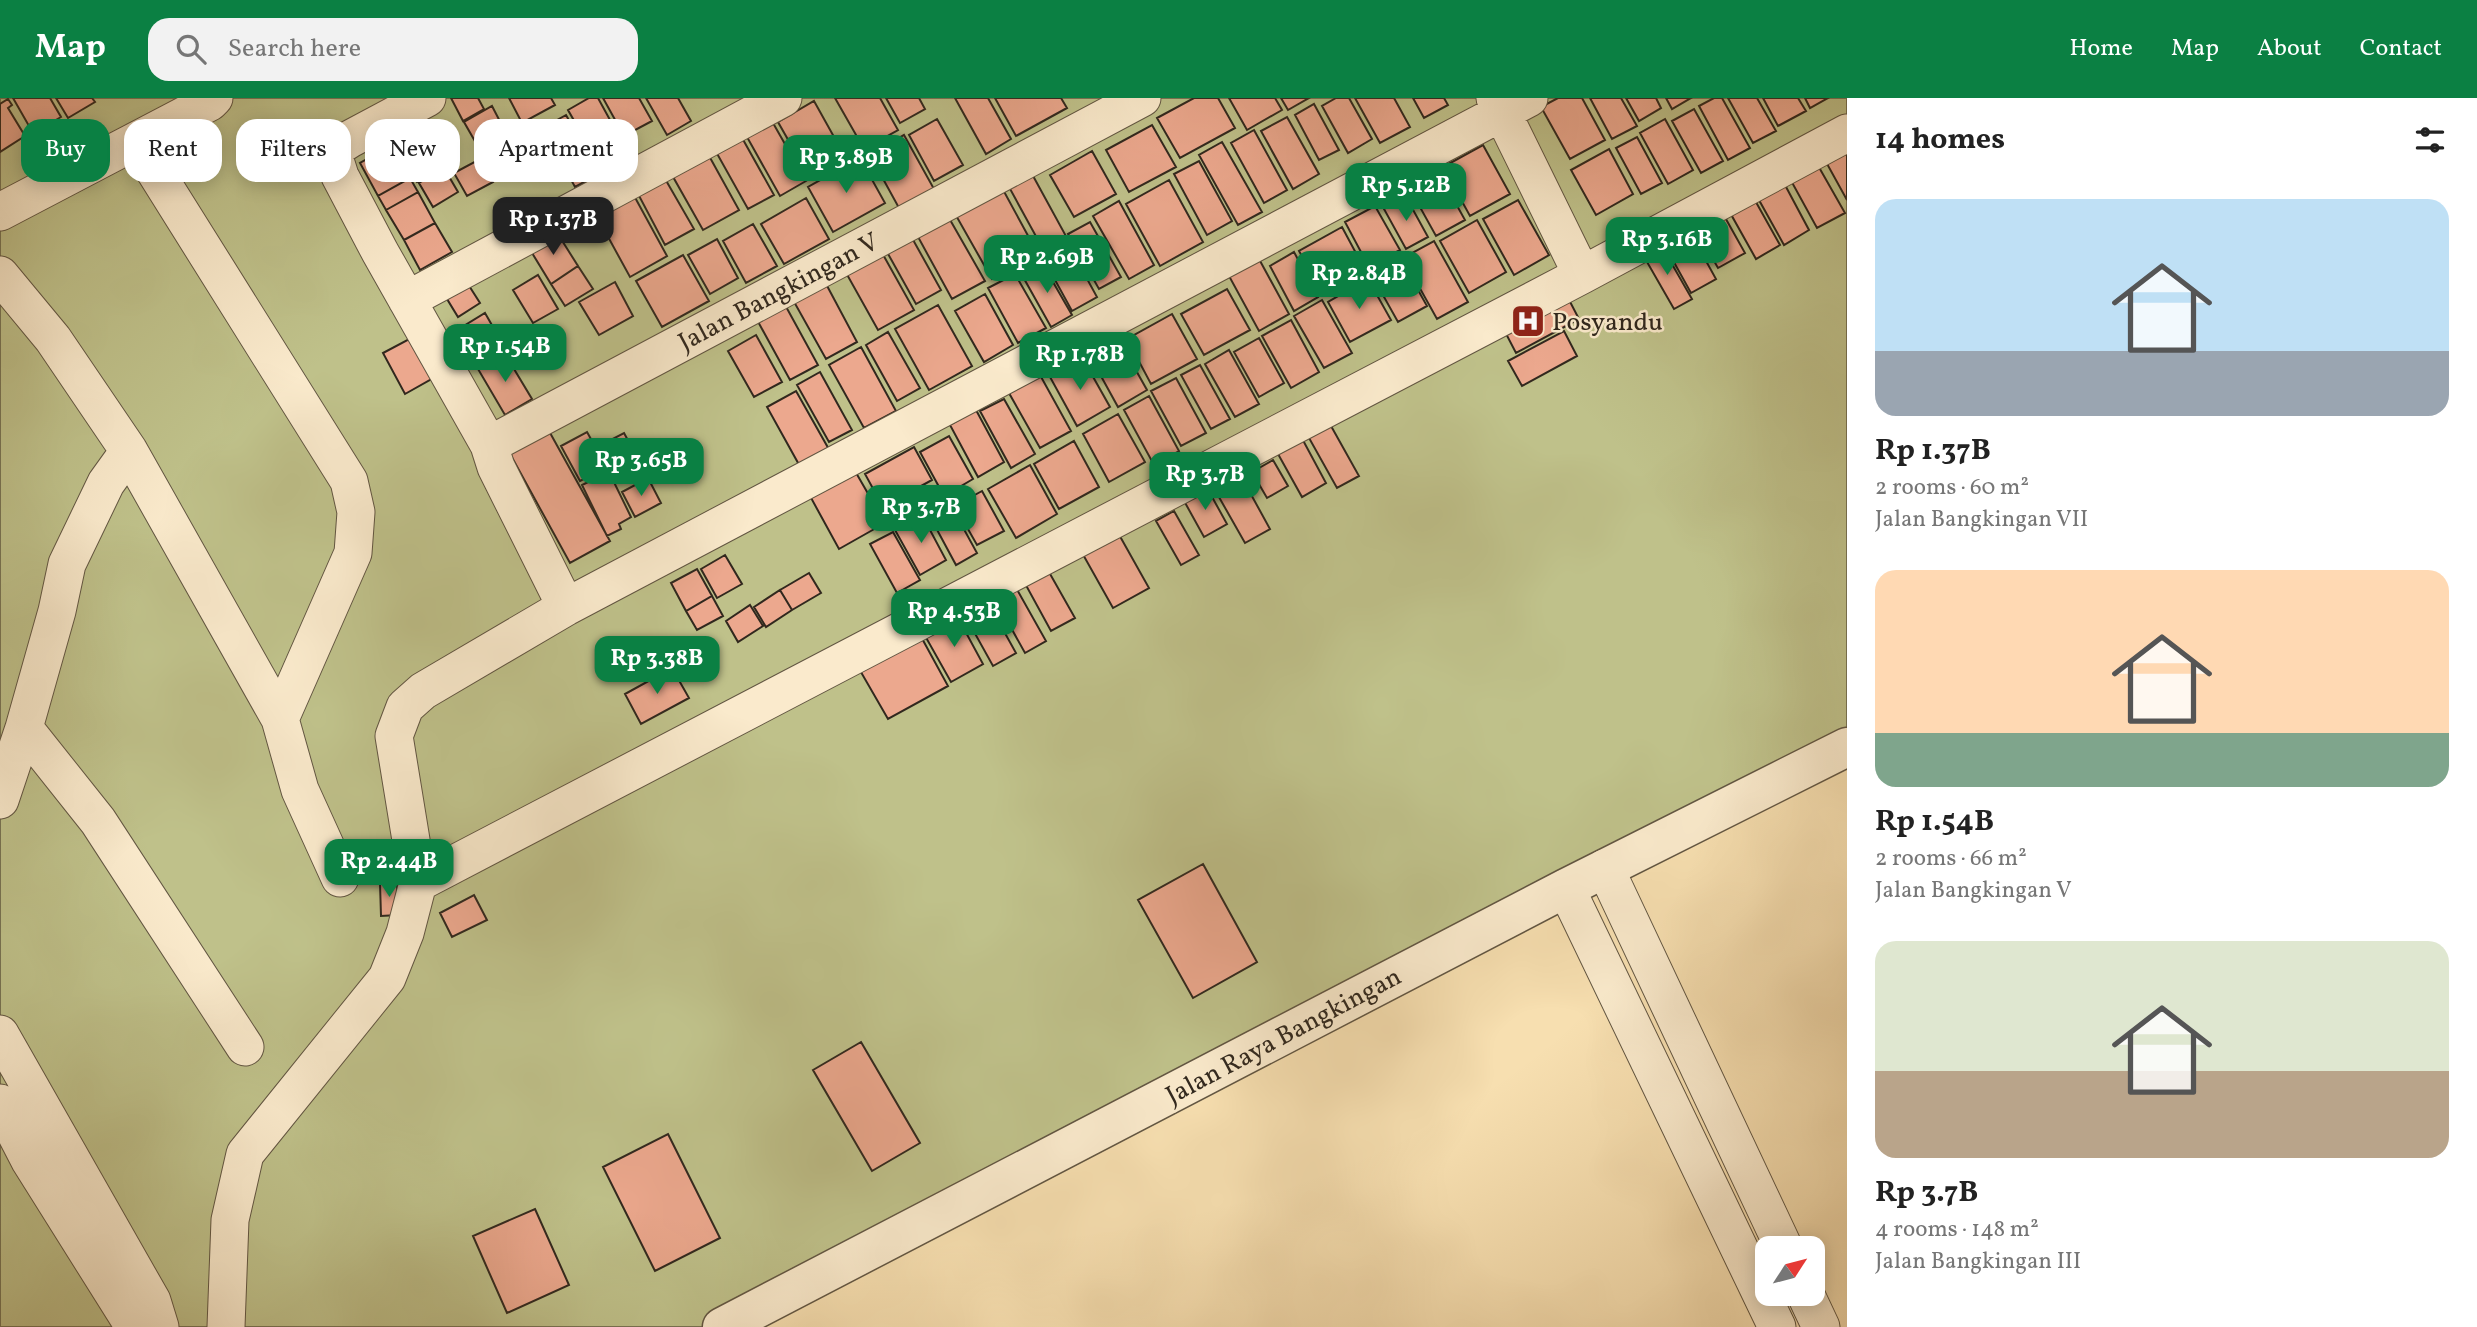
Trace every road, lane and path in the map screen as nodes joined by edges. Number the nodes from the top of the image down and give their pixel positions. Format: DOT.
graph roads {
  1 [pos="214,98"];
  2 [pos="427,98"];
  3 [pos="783,98"];
  4 [pos="1142,98"];
  5 [pos="1509,103"];
  6 [pos="179,119"];
  7 [pos="1847,133"];
  8 [pos="124,148"];
  9 [pos="161,182"];
  10 [pos="0,212"];
  11 [pos="0,275"];
  12 [pos="1582,275"];
  13 [pos="407,300"];
  14 [pos="489,445"];
  15 [pos="129,451"];
  16 [pos="566,607"];
  17 [pos="280,719"];
  18 [pos="24,728"];
  19 [pos="1847,747"];
  20 [pos="0,800"];
  21 [pos="1605,868"];
  22 [pos="340,878"];
  23 [pos="418,883"];
  24 [pos="1566,888"];
  25 [pos="0,1034"];
  26 [pos="245,1046"];
  27 [pos="0,1103"];
  28 [pos="60,1142"];
  29 [pos="30,1161"];
  30 [pos="1778,1236"];
  31 [pos="1755,1265"];
  32 [pos="1770,1306"];
  33 [pos="1811,1306"];
  34 [pos="144,1327"];
  35 [pos="160,1327"];
  36 [pos="226,1327"];
  37 [pos="722,1327"];
  38 [pos="1777,1327"];
  39 [pos="1821,1327"];
  1 -- 6 [label="street"];
  2 -- 13 [label="street"];
  3 -- 13 [label="street"];
  4 -- 14 [label="street, Jalan Bangkingan V"];
  5 -- 12 [label="street"];
  5 -- 16 [label="street"];
  7 -- 12 [label="street"];
  8 -- 10 [label="street"];
  9 -- 17 [label="street"];
  11 -- 15 [label="street"];
  12 -- 23 [label="street"];
  13 -- 14 [label="street"];
  14 -- 16 [label="street"];
  15 -- 17 [label="street"];
  15 -- 18 [label="street"];
  16 -- 23 [label="street"];
  17 -- 22 [label="street"];
  18 -- 20 [label="street"];
  18 -- 26 [label="street"];
  19 -- 21 [label="street, Jalan Raya Bangkingan"];
  21 -- 24 [label="street, Jalan Raya Bangkingan"];
  21 -- 30 [label="street"];
  23 -- 36 [label="street"];
  24 -- 31 [label="street"];
  24 -- 37 [label="street, Jalan Raya Bangkingan"];
  25 -- 28 [label="street"];
  27 -- 29 [label="street"];
  28 -- 29 [label="street"];
  28 -- 35 [label="street"];
  29 -- 34 [label="street"];
  32 -- 38 [label="street"];
  33 -- 39 [label="street"];
}
